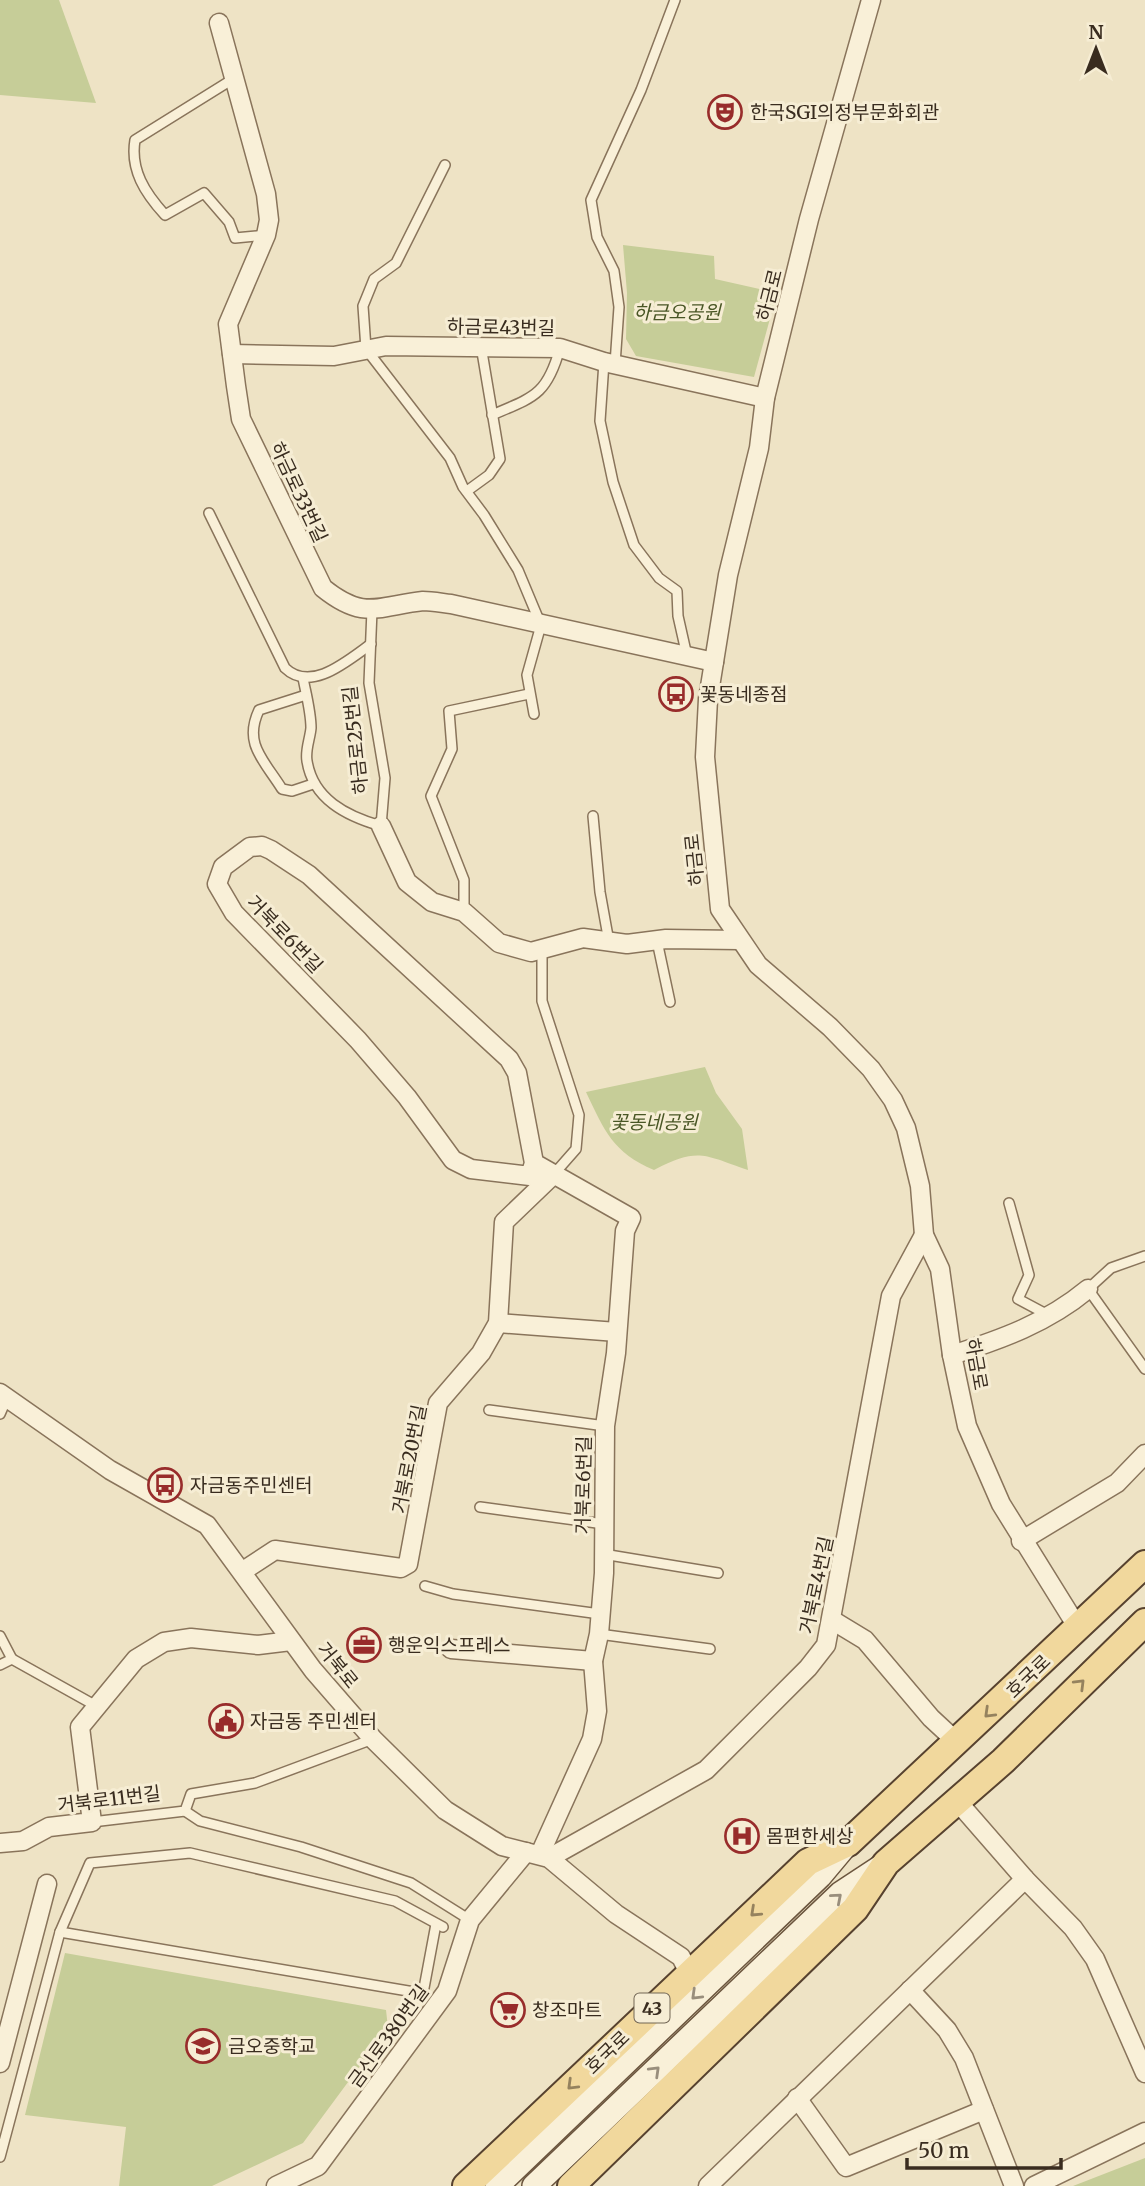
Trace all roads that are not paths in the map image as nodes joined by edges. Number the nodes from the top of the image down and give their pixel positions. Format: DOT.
graph roads {
  1 [pos="675,0"];
  2 [pos="871,0"];
  3 [pos="219,23"];
  4 [pos="233,79"];
  5 [pos="445,165"];
  6 [pos="266,235"];
  7 [pos="481,346"];
  8 [pos="560,348"];
  9 [pos="366,349"];
  10 [pos="232,354"];
  11 [pos="610,363"];
  12 [pos="765,398"];
  13 [pos="492,415"];
  14 [pos="467,491"];
  15 [pos="209,513"];
  16 [pos="372,610"];
  17 [pos="541,625"];
  18 [pos="371,644"];
  19 [pos="688,657"];
  20 [pos="714,662"];
  21 [pos="303,678"];
  22 [pos="529,694"];
  23 [pos="306,695"];
  24 [pos="534,714"];
  25 [pos="313,783"];
  26 [pos="593,816"];
  27 [pos="381,826"];
  28 [pos="464,912"];
  29 [pos="739,940"];
  30 [pos="657,941"];
  31 [pos="609,942"];
  32 [pos="542,948"];
  33 [pos="670,1002"];
  34 [pos="534,1163"];
  35 [pos="554,1174"];
  36 [pos="1009,1203"];
  37 [pos="924,1235"];
  38 [pos="1145,1256"];
  39 [pos="1088,1289"];
  40 [pos="1049,1316"];
  41 [pos="498,1323"];
  42 [pos="617,1332"];
  43 [pos="952,1355"];
  44 [pos="1145,1369"];
  45 [pos="2,1402"];
  46 [pos="489,1410"];
  47 [pos="605,1426"];
  48 [pos="1145,1454"];
  49 [pos="480,1507"];
  50 [pos="604,1524"];
  51 [pos="1021,1541"];
  52 [pos="603,1554"];
  53 [pos="1145,1564"];
  54 [pos="243,1571"];
  55 [pos="718,1573"];
  56 [pos="425,1586"];
  57 [pos="600,1615"];
  58 [pos="832,1620"];
  59 [pos="1145,1622"];
  60 [pos="1077,1628"];
  61 [pos="599,1634"];
  62 [pos="0,1636"];
  63 [pos="292,1641"];
  64 [pos="451,1649"];
  65 [pos="710,1650"];
  66 [pos="12,1659"];
  67 [pos="593,1661"];
  68 [pos="0,1665"];
  69 [pos="99,1708"];
  70 [pos="373,1739"];
  71 [pos="958,1743"];
  72 [pos="957,1801"];
  73 [pos="185,1811"];
  74 [pos="93,1822"];
  75 [pos="0,1843"];
  76 [pos="848,1843"];
  77 [pos="538,1854"];
  78 [pos="886,1863"];
  79 [pos="1025,1880"];
  80 [pos="47,1884"];
  81 [pos="470,1920"];
  82 [pos="60,1932"];
  83 [pos="689,1973"];
  84 [pos="910,1990"];
  85 [pos="7,2006"];
  86 [pos="0,2063"];
  87 [pos="1145,2073"];
  88 [pos="797,2098"];
  89 [pos="984,2110"];
  90 [pos="1145,2132"];
  91 [pos="0,2157"];
  92 [pos="276,2186"];
  93 [pos="466,2186"];
  94 [pos="497,2186"];
  95 [pos="534,2186"];
  96 [pos="571,2186"];
  97 [pos="708,2186"];
  98 [pos="1014,2186"];
  99 [pos="1034,2186"];
  1 -- 11 [label="lane"];
  2 -- 12 [label="street, 하금로"];
  3 -- 4 [label="street, 하금로33번길"];
  4 -- 6 [label="street, 하금로33번길"];
  4 -- 6 [label="lane"];
  5 -- 9 [label="lane"];
  6 -- 10 [label="street, 하금로33번길"];
  7 -- 8 [label="street, 하금로43번길"];
  7 -- 9 [label="street, 하금로43번길"];
  7 -- 13 [label="lane"];
  8 -- 11 [label="street, 하금로43번길"];
  8 -- 13 [label="lane"];
  9 -- 10 [label="street, 하금로43번길"];
  9 -- 14 [label="lane"];
  10 -- 16 [label="street, 하금로33번길"];
  11 -- 12 [label="street, 하금로43번길"];
  11 -- 19 [label="lane"];
  12 -- 20 [label="street, 하금로"];
  13 -- 14 [label="lane"];
  14 -- 17 [label="lane"];
  15 -- 21 [label="lane"];
  16 -- 17 [label="street, 하금로33번길"];
  16 -- 18 [label="lane, 하금로25번길"];
  17 -- 19 [label="street, 하금로33번길"];
  17 -- 22 [label="lane"];
  18 -- 21 [label="lane"];
  18 -- 27 [label="lane, 하금로25번길"];
  19 -- 20 [label="street, 하금로33번길"];
  20 -- 29 [label="street, 하금로"];
  21 -- 23 [label="lane"];
  22 -- 24 [label="lane"];
  22 -- 28 [label="lane"];
  23 -- 25 [label="lane"];
  23 -- 25 [label="lane"];
  25 -- 27 [label="lane"];
  26 -- 31 [label="lane"];
  27 -- 28 [label="street, 하금로25번길"];
  28 -- 32 [label="street, 하금로25번길"];
  29 -- 30 [label="street, 하금로25번길"];
  29 -- 37 [label="street, 하금로"];
  30 -- 31 [label="street, 하금로25번길"];
  30 -- 33 [label="lane"];
  31 -- 32 [label="street, 하금로25번길"];
  32 -- 35 [label="lane, 거북로20번길"];
  34 -- 34 [label="street, 거북로6번길"];
  34 -- 35 [label="street, 거북로6번길"];
  35 -- 41 [label="street, 거북로20번길"];
  35 -- 42 [label="street, 거북로6번길"];
  36 -- 40 [label="lane"];
  37 -- 43 [label="street, 하금로"];
  37 -- 58 [label="street, 거북로4번길"];
  38 -- 39 [label="lane"];
  39 -- 40 [label="street"];
  39 -- 44 [label="lane"];
  40 -- 43 [label="street"];
  41 -- 42 [label="street"];
  41 -- 54 [label="street, 거북로20번길"];
  42 -- 47 [label="street, 거북로6번길"];
  43 -- 51 [label="street, 하금로"];
  45 -- 54 [label="street, 거북로"];
  46 -- 47 [label="lane"];
  47 -- 50 [label="street, 거북로6번길"];
  48 -- 51 [label="street"];
  49 -- 50 [label="lane"];
  50 -- 52 [label="street, 거북로6번길"];
  51 -- 60 [label="street, 하금로"];
  52 -- 55 [label="lane"];
  52 -- 57 [label="street, 거북로6번길"];
  53 -- 60 [label="main road, 호국로 / 43"];
  54 -- 63 [label="street, 거북로"];
  56 -- 57 [label="lane"];
  57 -- 61 [label="street, 거북로6번길"];
  58 -- 71 [label="street"];
  58 -- 77 [label="street, 거북로4번길"];
  72 -- 59 [label="main road, one-way"];
  60 -- 71 [label="main road, 호국로 / 43, one-way"];
  61 -- 65 [label="lane"];
  61 -- 67 [label="street, 거북로6번길"];
  62 -- 66 [label="lane"];
  63 -- 69 [label="street"];
  63 -- 70 [label="street, 거북로"];
  64 -- 67 [label="street"];
  66 -- 68 [label="lane"];
  66 -- 69 [label="lane"];
  67 -- 77 [label="street, 거북로6번길"];
  69 -- 74 [label="street"];
  70 -- 73 [label="lane, 거북로11번길"];
  70 -- 77 [label="street, 거북로"];
  71 -- 76 [label="main road, 호국로 / 43"];
  72 -- 78 [label="main road"];
  72 -- 79 [label="street"];
  73 -- 74 [label="lane, 거북로11번길"];
  73 -- 81 [label="lane"];
  74 -- 75 [label="street, 거북로11번길"];
  76 -- 83 [label="main road, 호국로 / 43, one-way"];
  76 -- 94 [label="street, 호국로, one-way"];
  77 -- 81 [label="street, 금신로380번길"];
  77 -- 83 [label="street, 거북로"];
  95 -- 78 [label="street, one-way"];
  78 -- 96 [label="main road"];
  79 -- 84 [label="street"];
  79 -- 87 [label="street"];
  80 -- 85 [label="street"];
  81 -- 92 [label="street, 금신로380번길"];
  82 -- 82 [label="lane"];
  82 -- 91 [label="lane"];
  83 -- 93 [label="main road, 호국로 / 43, one-way"];
  84 -- 88 [label="street"];
  84 -- 89 [label="street"];
  85 -- 86 [label="street"];
  88 -- 89 [label="street"];
  88 -- 97 [label="street"];
  89 -- 98 [label="street"];
  90 -- 99 [label="street"];
}
